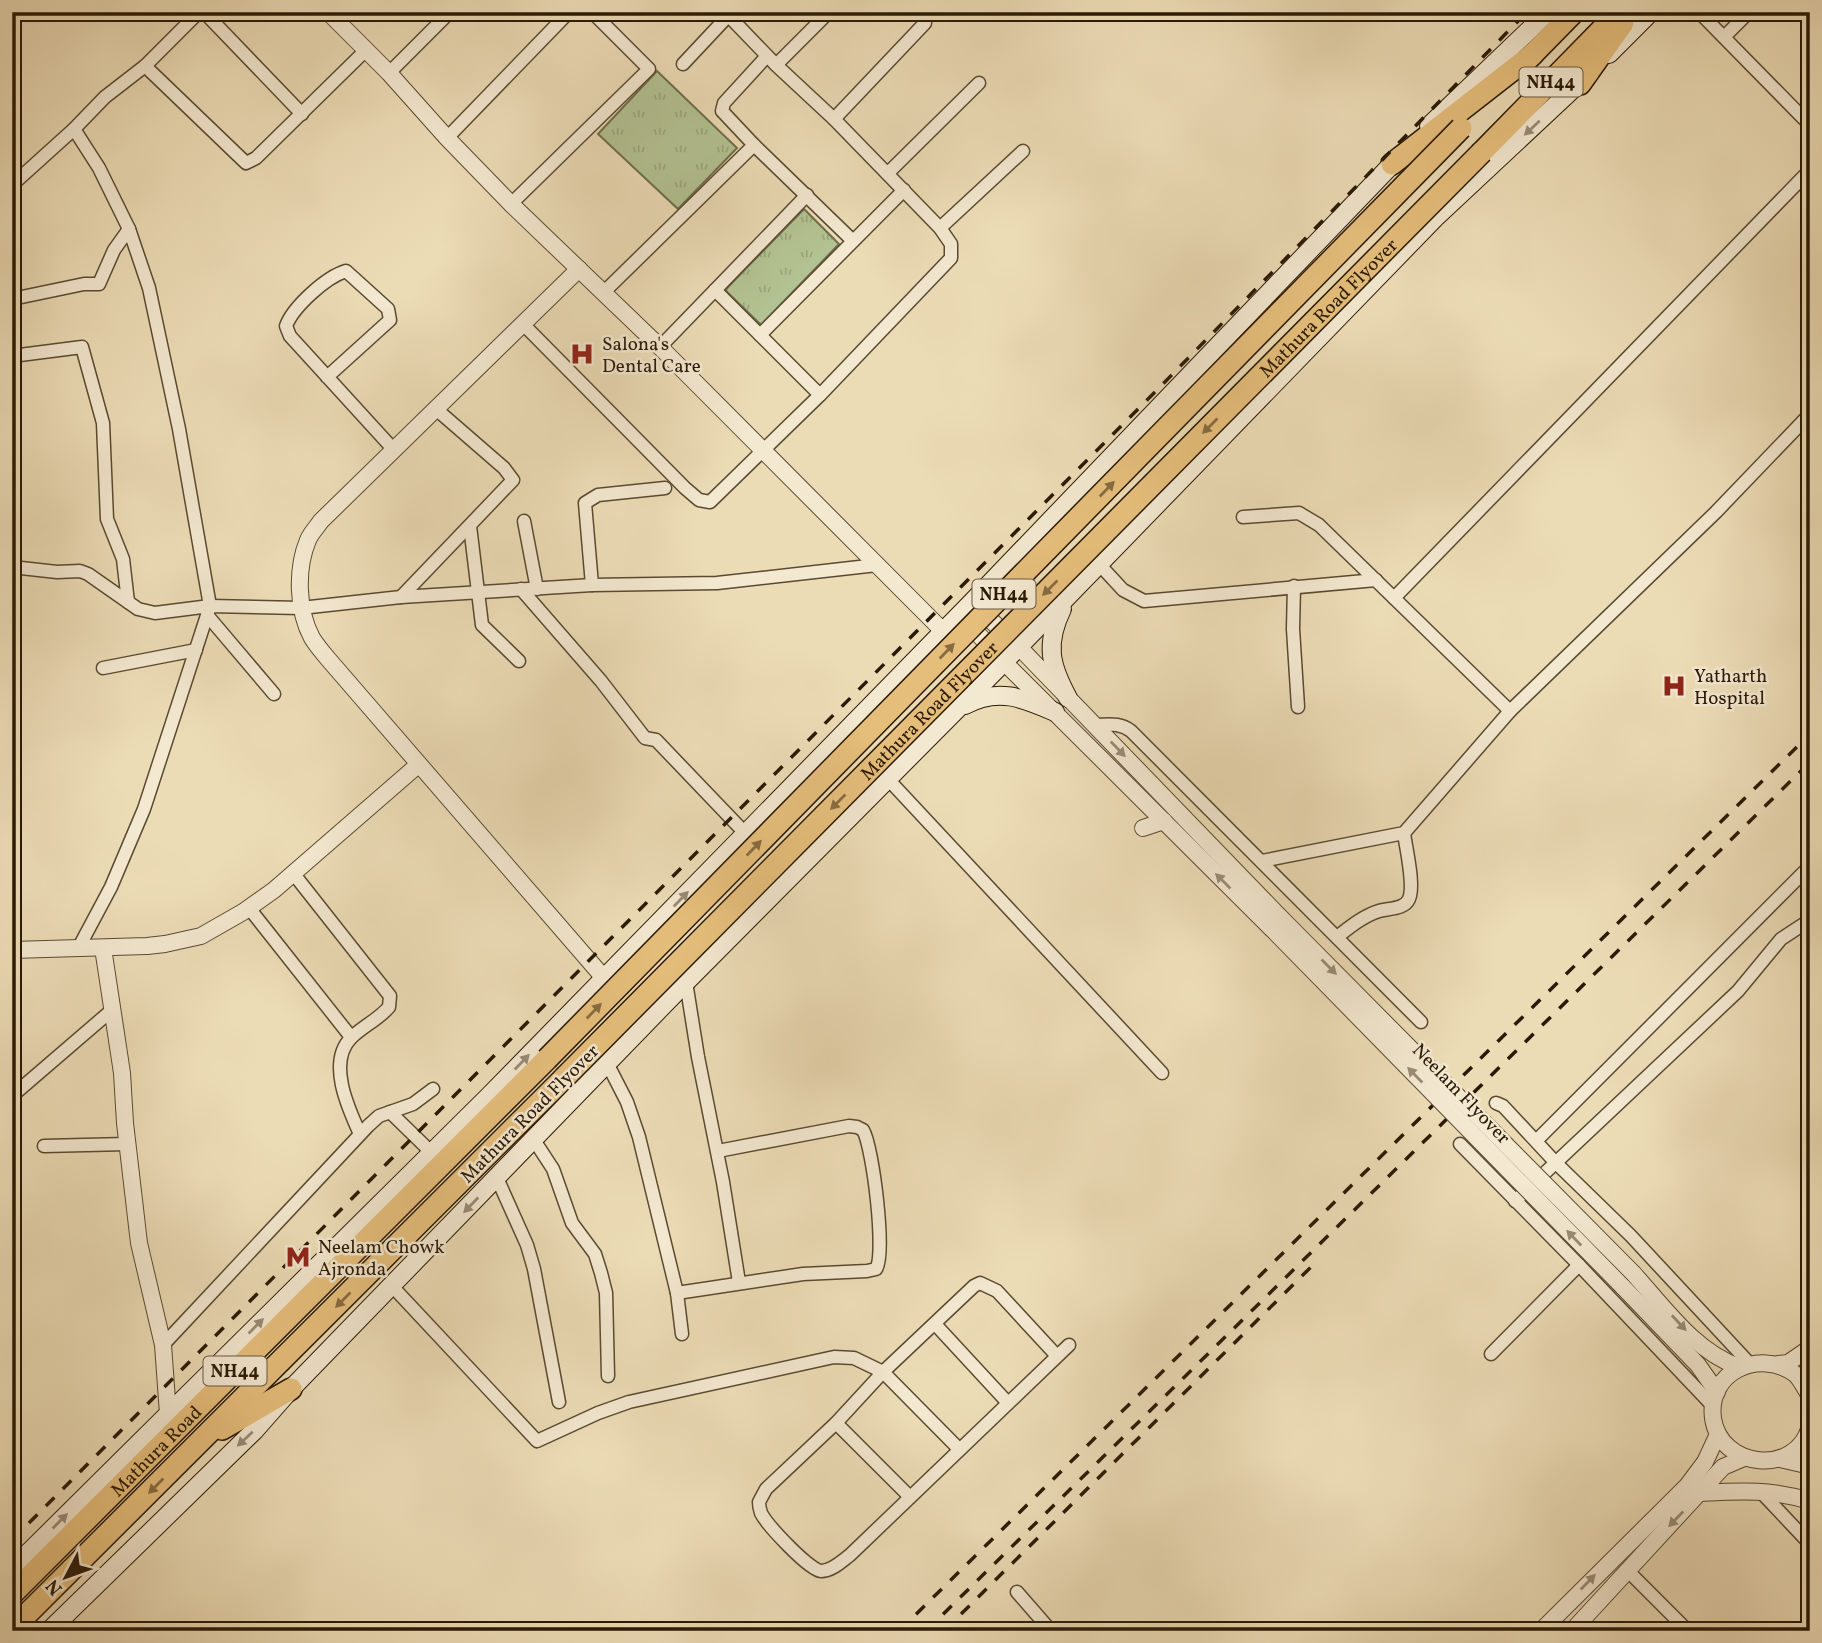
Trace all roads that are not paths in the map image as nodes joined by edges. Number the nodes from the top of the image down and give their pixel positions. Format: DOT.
graph roads {
  1 [pos="202,12"];
  2 [pos="328,12"];
  3 [pos="450,12"];
  4 [pos="569,12"];
  5 [pos="592,12"];
  6 [pos="828,12"];
  7 [pos="1548,12"];
  8 [pos="1574,12"];
  9 [pos="1619,12"];
  10 [pos="1631,12"];
  11 [pos="1651,12"];
  12 [pos="1699,12"];
  13 [pos="1749,12"];
  14 [pos="727,14"];
  15 [pos="925,23"];
  16 [pos="1724,37"];
  17 [pos="366,50"];
  18 [pos="1533,54"];
  19 [pos="771,61"];
  20 [pos="683,64"];
  21 [pos="145,66"];
  22 [pos="389,73"];
  23 [pos="979,83"];
  24 [pos="1580,84"];
  25 [pos="302,114"];
  26 [pos="834,119"];
  27 [pos="1810,125"];
  28 [pos="74,129"];
  29 [pos="447,138"];
  30 [pos="754,145"];
  31 [pos="1023,151"];
  32 [pos="1392,164"];
  33 [pos="1810,170"];
  34 [pos="888,173"];
  35 [pos="12,185"];
  36 [pos="904,190"];
  37 [pos="807,195"];
  38 [pos="511,204"];
  39 [pos="940,228"];
  40 [pos="128,229"];
  41 [pos="853,241"];
  42 [pos="579,269"];
  43 [pos="715,290"];
  44 [pos="603,293"];
  45 [pos="12,299"];
  46 [pos="523,324"];
  47 [pos="760,335"];
  48 [pos="660,346"];
  49 [pos="12,356"];
  50 [pos="327,377"];
  51 [pos="820,395"];
  52 [pos="436,409"];
  53 [pos="1810,414"];
  54 [pos="394,450"];
  55 [pos="764,451"];
  56 [pos="665,488"];
  57 [pos="1243,517"];
  58 [pos="523,521"];
  59 [pos="470,526"];
  60 [pos="1099,564"];
  61 [pos="877,565"];
  62 [pos="1006,566"];
  63 [pos="12,567"];
  64 [pos="1376,580"];
  65 [pos="592,586"];
  66 [pos="1294,586"];
  67 [pos="521,589"];
  68 [pos="537,589"];
  69 [pos="478,593"];
  70 [pos="1068,596"];
  71 [pos="401,597"];
  72 [pos="1394,598"];
  73 [pos="128,602"];
  74 [pos="301,608"];
  75 [pos="966,608"];
  76 [pos="209,610"];
  77 [pos="1052,612"];
  78 [pos="943,631"];
  79 [pos="1019,647"];
  80 [pos="196,650"];
  81 [pos="519,661"];
  82 [pos="1004,662"];
  83 [pos="103,668"];
  84 [pos="901,674"];
  85 [pos="274,694"];
  86 [pos="1068,698"];
  87 [pos="1298,707"];
  88 [pos="1510,711"];
  89 [pos="1055,712"];
  90 [pos="951,714"];
  91 [pos="1094,725"];
  92 [pos="418,765"];
  93 [pos="887,778"];
  94 [pos="1164,821"];
  95 [pos="1143,828"];
  96 [pos="746,833"];
  97 [pos="1404,833"];
  98 [pos="1262,861"];
  99 [pos="1810,866"];
  100 [pos="293,873"];
  101 [pos="249,908"];
  102 [pos="1810,920"];
  103 [pos="1276,924"];
  104 [pos="1337,937"];
  105 [pos="79,947"];
  106 [pos="103,948"];
  107 [pos="12,950"];
  108 [pos="604,978"];
  109 [pos="686,982"];
  110 [pos="112,1010"];
  111 [pos="1421,1022"];
  112 [pos="351,1037"];
  113 [pos="607,1063"];
  114 [pos="1162,1073"];
  115 [pos="433,1089"];
  116 [pos="12,1096"];
  117 [pos="489,1096"];
  118 [pos="1496,1103"];
  119 [pos="390,1112"];
  120 [pos="360,1134"];
  121 [pos="534,1140"];
  122 [pos="1537,1140"];
  123 [pos="127,1144"];
  124 [pos="1460,1144"];
  125 [pos="44,1146"];
  126 [pos="718,1151"];
  127 [pos="432,1153"];
  128 [pos="1556,1163"];
  129 [pos="497,1178"];
  130 [pos="417,1188"];
  131 [pos="1515,1201"];
  132 [pos="1579,1265"];
  133 [pos="739,1282"];
  134 [pos="392,1286"];
  135 [pos="677,1293"];
  136 [pos="935,1324"];
  137 [pos="682,1334"];
  138 [pos="1069,1345"];
  139 [pos="163,1346"];
  140 [pos="1810,1348"];
  141 [pos="1491,1354"];
  142 [pos="1057,1356"];
  143 [pos="1779,1364"];
  144 [pos="1744,1365"];
  145 [pos="883,1372"];
  146 [pos="608,1376"];
  147 [pos="291,1389"];
  148 [pos="1809,1393"];
  149 [pos="1715,1399"];
  150 [pos="559,1402"];
  151 [pos="1007,1403"];
  152 [pos="236,1407"];
  153 [pos="168,1414"];
  154 [pos="836,1423"];
  155 [pos="1810,1426"];
  156 [pos="1718,1434"];
  157 [pos="205,1438"];
  158 [pos="959,1449"];
  159 [pos="1744,1458"];
  160 [pos="1780,1459"];
  161 [pos="1810,1469"];
  162 [pos="1761,1492"];
  163 [pos="1700,1493"];
  164 [pos="910,1497"];
  165 [pos="1810,1501"];
  166 [pos="1810,1544"];
  167 [pos="1627,1570"];
  168 [pos="21,1573"];
  169 [pos="12,1592"];
  170 [pos="1017,1592"];
  171 [pos="12,1629"];
  172 [pos="1048,1630"];
  173 [pos="48,1631"];
  174 [pos="1541,1631"];
  175 [pos="1572,1631"];
  176 [pos="1688,1631"];
  1 -- 21 [label="street"];
  1 -- 25 [label="street"];
  2 -- 17 [label="street"];
  3 -- 22 [label="street"];
  4 -- 29 [label="street"];
  5 -- 38 [label="street"];
  6 -- 19 [label="street"];
  7 -- 32 [label="main road"];
  8 -- 18 [label="highway, NH44"];
  9 -- 152 [label="highway, Mathura Road Flyover / NH44, one-way, bridge"];
  10 -- 24 [label="highway"];
  11 -- 24 [label="main road"];
  12 -- 16 [label="street"];
  13 -- 16 [label="street"];
  14 -- 19 [label="street"];
  14 -- 20 [label="street"];
  15 -- 26 [label="street"];
  16 -- 27 [label="street"];
  17 -- 22 [label="street"];
  17 -- 25 [label="street"];
  18 -- 32 [label="highway"];
  130 -- 18 [label="highway, Mathura Road Flyover / NH44, one-way, bridge"];
  19 -- 26 [label="street"];
  19 -- 30 [label="street"];
  21 -- 25 [label="street"];
  21 -- 28 [label="street"];
  22 -- 29 [label="street"];
  23 -- 34 [label="street"];
  24 -- 60 [label="main road, one-way"];
  26 -- 34 [label="street"];
  28 -- 35 [label="street"];
  28 -- 40 [label="street"];
  29 -- 38 [label="street"];
  30 -- 37 [label="street"];
  30 -- 44 [label="street"];
  31 -- 39 [label="street"];
  32 -- 62 [label="main road"];
  33 -- 72 [label="street"];
  34 -- 36 [label="street"];
  36 -- 39 [label="street"];
  36 -- 41 [label="street"];
  37 -- 41 [label="street"];
  37 -- 43 [label="street"];
  38 -- 42 [label="street"];
  39 -- 51 [label="street"];
  40 -- 45 [label="street"];
  40 -- 76 [label="street"];
  41 -- 47 [label="street"];
  42 -- 44 [label="street"];
  42 -- 46 [label="street"];
  43 -- 47 [label="street"];
  43 -- 48 [label="street"];
  44 -- 48 [label="street"];
  46 -- 52 [label="street"];
  46 -- 55 [label="street"];
  47 -- 51 [label="street"];
  48 -- 55 [label="street"];
  49 -- 73 [label="street"];
  50 -- 50 [label="street"];
  50 -- 54 [label="street"];
  51 -- 55 [label="street"];
  52 -- 54 [label="street"];
  52 -- 59 [label="street"];
  53 -- 88 [label="street"];
  54 -- 74 [label="street"];
  55 -- 61 [label="street"];
  56 -- 65 [label="street"];
  57 -- 64 [label="street"];
  58 -- 68 [label="street"];
  59 -- 69 [label="street"];
  59 -- 71 [label="street"];
  60 -- 66 [label="street"];
  60 -- 70 [label="main road"];
  61 -- 65 [label="street"];
  61 -- 78 [label="street"];
  62 -- 75 [label="main road"];
  62 -- 77 [label="main road"];
  63 -- 73 [label="street"];
  64 -- 66 [label="street"];
  64 -- 72 [label="street"];
  65 -- 68 [label="street"];
  66 -- 87 [label="street"];
  67 -- 68 [label="street"];
  67 -- 69 [label="street"];
  67 -- 96 [label="street"];
  69 -- 71 [label="street"];
  69 -- 81 [label="street"];
  70 -- 77 [label="main road"];
  70 -- 86 [label="main road"];
  71 -- 74 [label="street"];
  72 -- 88 [label="street"];
  73 -- 76 [label="street"];
  74 -- 76 [label="street"];
  74 -- 92 [label="street"];
  75 -- 78 [label="main road"];
  75 -- 79 [label="street"];
  75 -- 82 [label="street"];
  76 -- 80 [label="street"];
  76 -- 85 [label="street"];
  77 -- 79 [label="main road"];
  78 -- 84 [label="main road"];
  79 -- 82 [label="main road"];
  79 -- 86 [label="street"];
  80 -- 83 [label="street"];
  80 -- 105 [label="street"];
  82 -- 89 [label="street"];
  82 -- 90 [label="main road"];
  84 -- 90 [label="main road"];
  84 -- 96 [label="main road"];
  86 -- 91 [label="street"];
  88 -- 97 [label="street"];
  89 -- 90 [label="main road"];
  89 -- 94 [label="street"];
  90 -- 93 [label="main road"];
  91 -- 98 [label="street"];
  91 -- 103 [label="street, one-way"];
  92 -- 100 [label="street"];
  92 -- 108 [label="street"];
  93 -- 109 [label="main road"];
  93 -- 114 [label="street"];
  94 -- 95 [label="street"];
  103 -- 94 [label="street, one-way"];
  108 -- 96 [label="main road, one-way"];
  97 -- 98 [label="street"];
  97 -- 104 [label="street"];
  98 -- 104 [label="street"];
  99 -- 122 [label="street"];
  100 -- 101 [label="street"];
  100 -- 112 [label="street"];
  101 -- 106 [label="street"];
  101 -- 112 [label="street"];
  102 -- 128 [label="street"];
  103 -- 144 [label="street, Neelam Flyover, one-way, bridge"];
  149 -- 103 [label="street, Neelam Flyover, one-way, bridge"];
  104 -- 111 [label="street"];
  105 -- 106 [label="street"];
  105 -- 107 [label="street"];
  106 -- 110 [label="street"];
  117 -- 108 [label="main road, one-way"];
  109 -- 113 [label="main road"];
  109 -- 126 [label="street"];
  110 -- 116 [label="street"];
  110 -- 123 [label="street"];
  112 -- 120 [label="street"];
  113 -- 121 [label="main road"];
  113 -- 135 [label="street"];
  115 -- 119 [label="street"];
  117 -- 127 [label="main road"];
  117 -- 130 [label="highway"];
  118 -- 122 [label="street"];
  119 -- 120 [label="street"];
  119 -- 127 [label="street"];
  120 -- 139 [label="street"];
  121 -- 129 [label="main road"];
  121 -- 146 [label="street"];
  122 -- 128 [label="street"];
  123 -- 125 [label="street"];
  123 -- 139 [label="street"];
  124 -- 131 [label="street"];
  126 -- 133 [label="street"];
  126 -- 133 [label="street"];
  153 -- 127 [label="main road, one-way"];
  128 -- 131 [label="street"];
  128 -- 144 [label="street"];
  129 -- 134 [label="main road, one-way"];
  129 -- 150 [label="street"];
  130 -- 168 [label="highway, Mathura Road / NH44"];
  131 -- 132 [label="street"];
  132 -- 141 [label="street"];
  132 -- 149 [label="street"];
  133 -- 135 [label="street"];
  134 -- 145 [label="street"];
  134 -- 147 [label="main road"];
  135 -- 137 [label="street"];
  136 -- 142 [label="street"];
  136 -- 145 [label="street"];
  136 -- 151 [label="street"];
  138 -- 142 [label="street"];
  139 -- 153 [label="street"];
  140 -- 143 [label="street"];
  142 -- 151 [label="street"];
  143 -- 144 [label="street"];
  143 -- 148 [label="street"];
  144 -- 149 [label="street"];
  145 -- 154 [label="street"];
  145 -- 158 [label="street"];
  147 -- 157 [label="highway"];
  147 -- 173 [label="main road, one-way"];
  149 -- 156 [label="street"];
  151 -- 158 [label="street"];
  152 -- 157 [label="highway, Mathura Road / NH44"];
  168 -- 153 [label="main road, one-way"];
  154 -- 164 [label="street"];
  154 -- 164 [label="street"];
  155 -- 160 [label="street"];
  156 -- 159 [label="street"];
  174 -- 156 [label="street, one-way"];
  157 -- 171 [label="highway, Mathura Road / NH44, one-way"];
  158 -- 164 [label="street"];
  159 -- 160 [label="street"];
  159 -- 163 [label="street"];
  160 -- 161 [label="street"];
  162 -- 163 [label="street"];
  162 -- 165 [label="street"];
  162 -- 166 [label="street"];
  163 -- 167 [label="street, one-way"];
  167 -- 175 [label="street"];
  167 -- 176 [label="street"];
  168 -- 169 [label="highway, Mathura Road"];
  170 -- 172 [label="street"];
}
